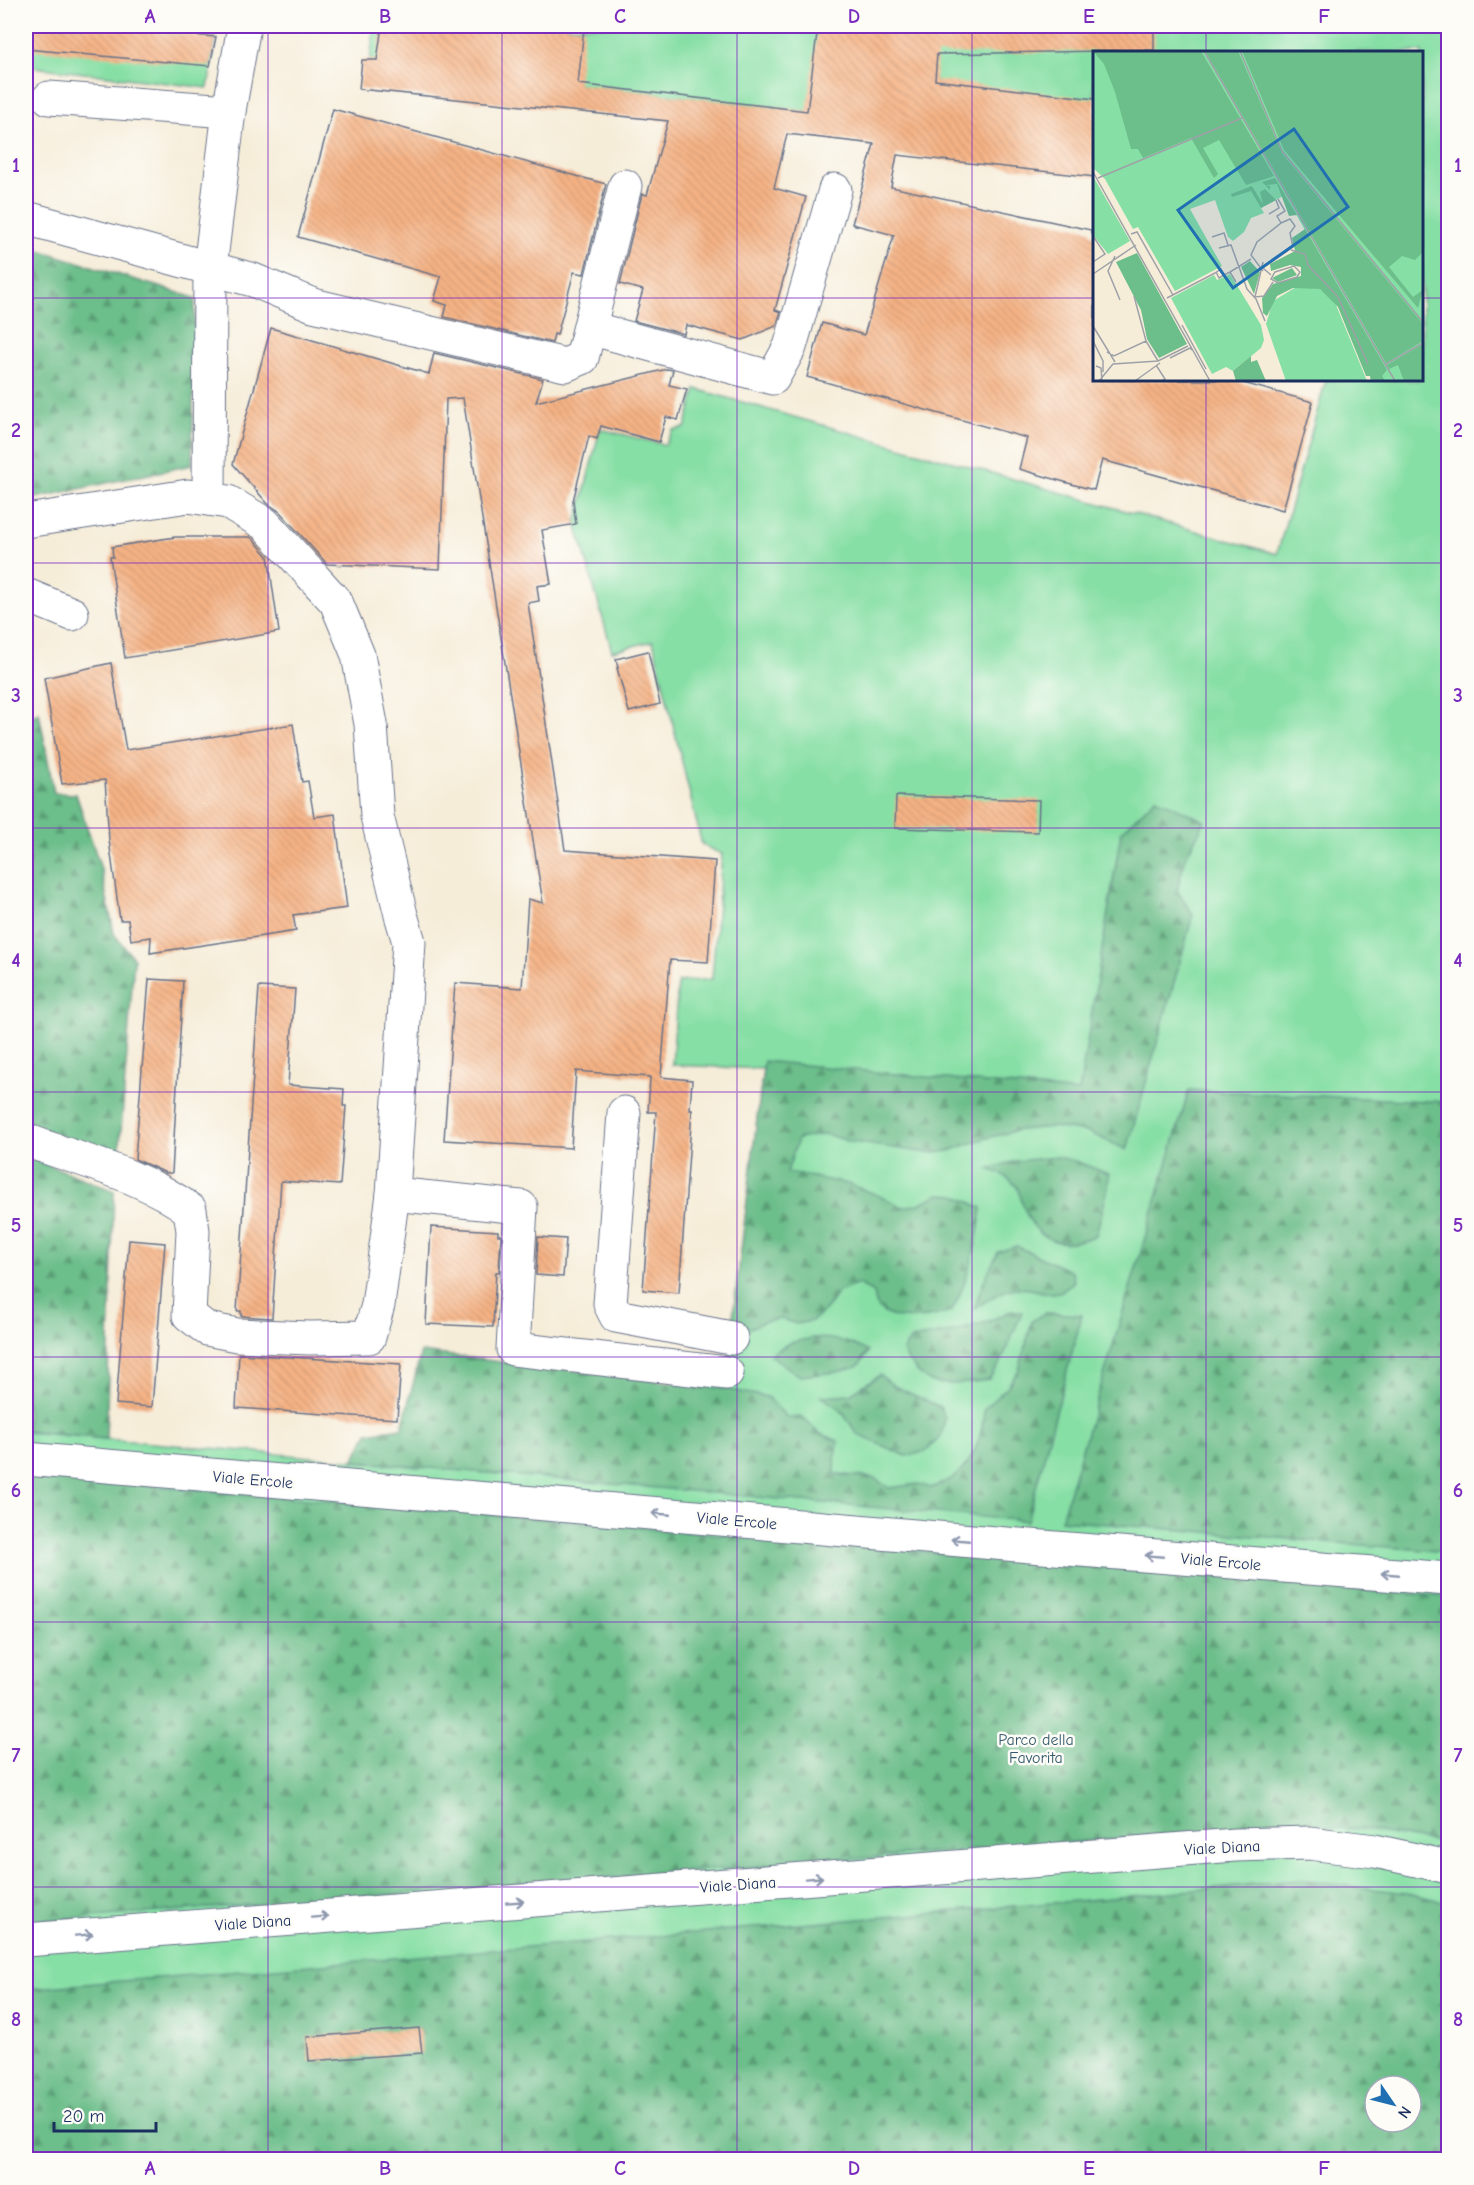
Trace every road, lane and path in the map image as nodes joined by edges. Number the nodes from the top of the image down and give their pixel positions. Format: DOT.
graph roads {
  1 [pos="244,26"];
  2 [pos="49,98"];
  3 [pos="229,111"];
  4 [pos="625,186"];
  5 [pos="836,190"];
  6 [pos="26,218"];
  7 [pos="210,268"];
  8 [pos="590,328"];
  9 [pos="209,499"];
  10 [pos="26,521"];
  11 [pos="26,595"];
  12 [pos="72,614"];
  13 [pos="624,1113"];
  14 [pos="26,1140"];
  15 [pos="393,1194"];
  16 [pos="731,1338"];
  17 [pos="727,1373"];
  18 [pos="26,1459"];
  19 [pos="1449,1579"];
  20 [pos="1449,1867"];
  21 [pos="26,1940"];
  1 -- 3 [label="street"];
  2 -- 3 [label="street"];
  3 -- 7 [label="street"];
  4 -- 8 [label="street"];
  5 -- 8 [label="street"];
  6 -- 7 [label="street"];
  7 -- 8 [label="street"];
  7 -- 9 [label="street"];
  9 -- 10 [label="street"];
  9 -- 15 [label="street"];
  11 -- 12 [label="street"];
  13 -- 16 [label="street"];
  14 -- 15 [label="street"];
  15 -- 17 [label="street"];
  19 -- 18 [label="street, Viale Ercole, one-way"];
  21 -- 20 [label="street, Viale Diana, one-way"];
}
